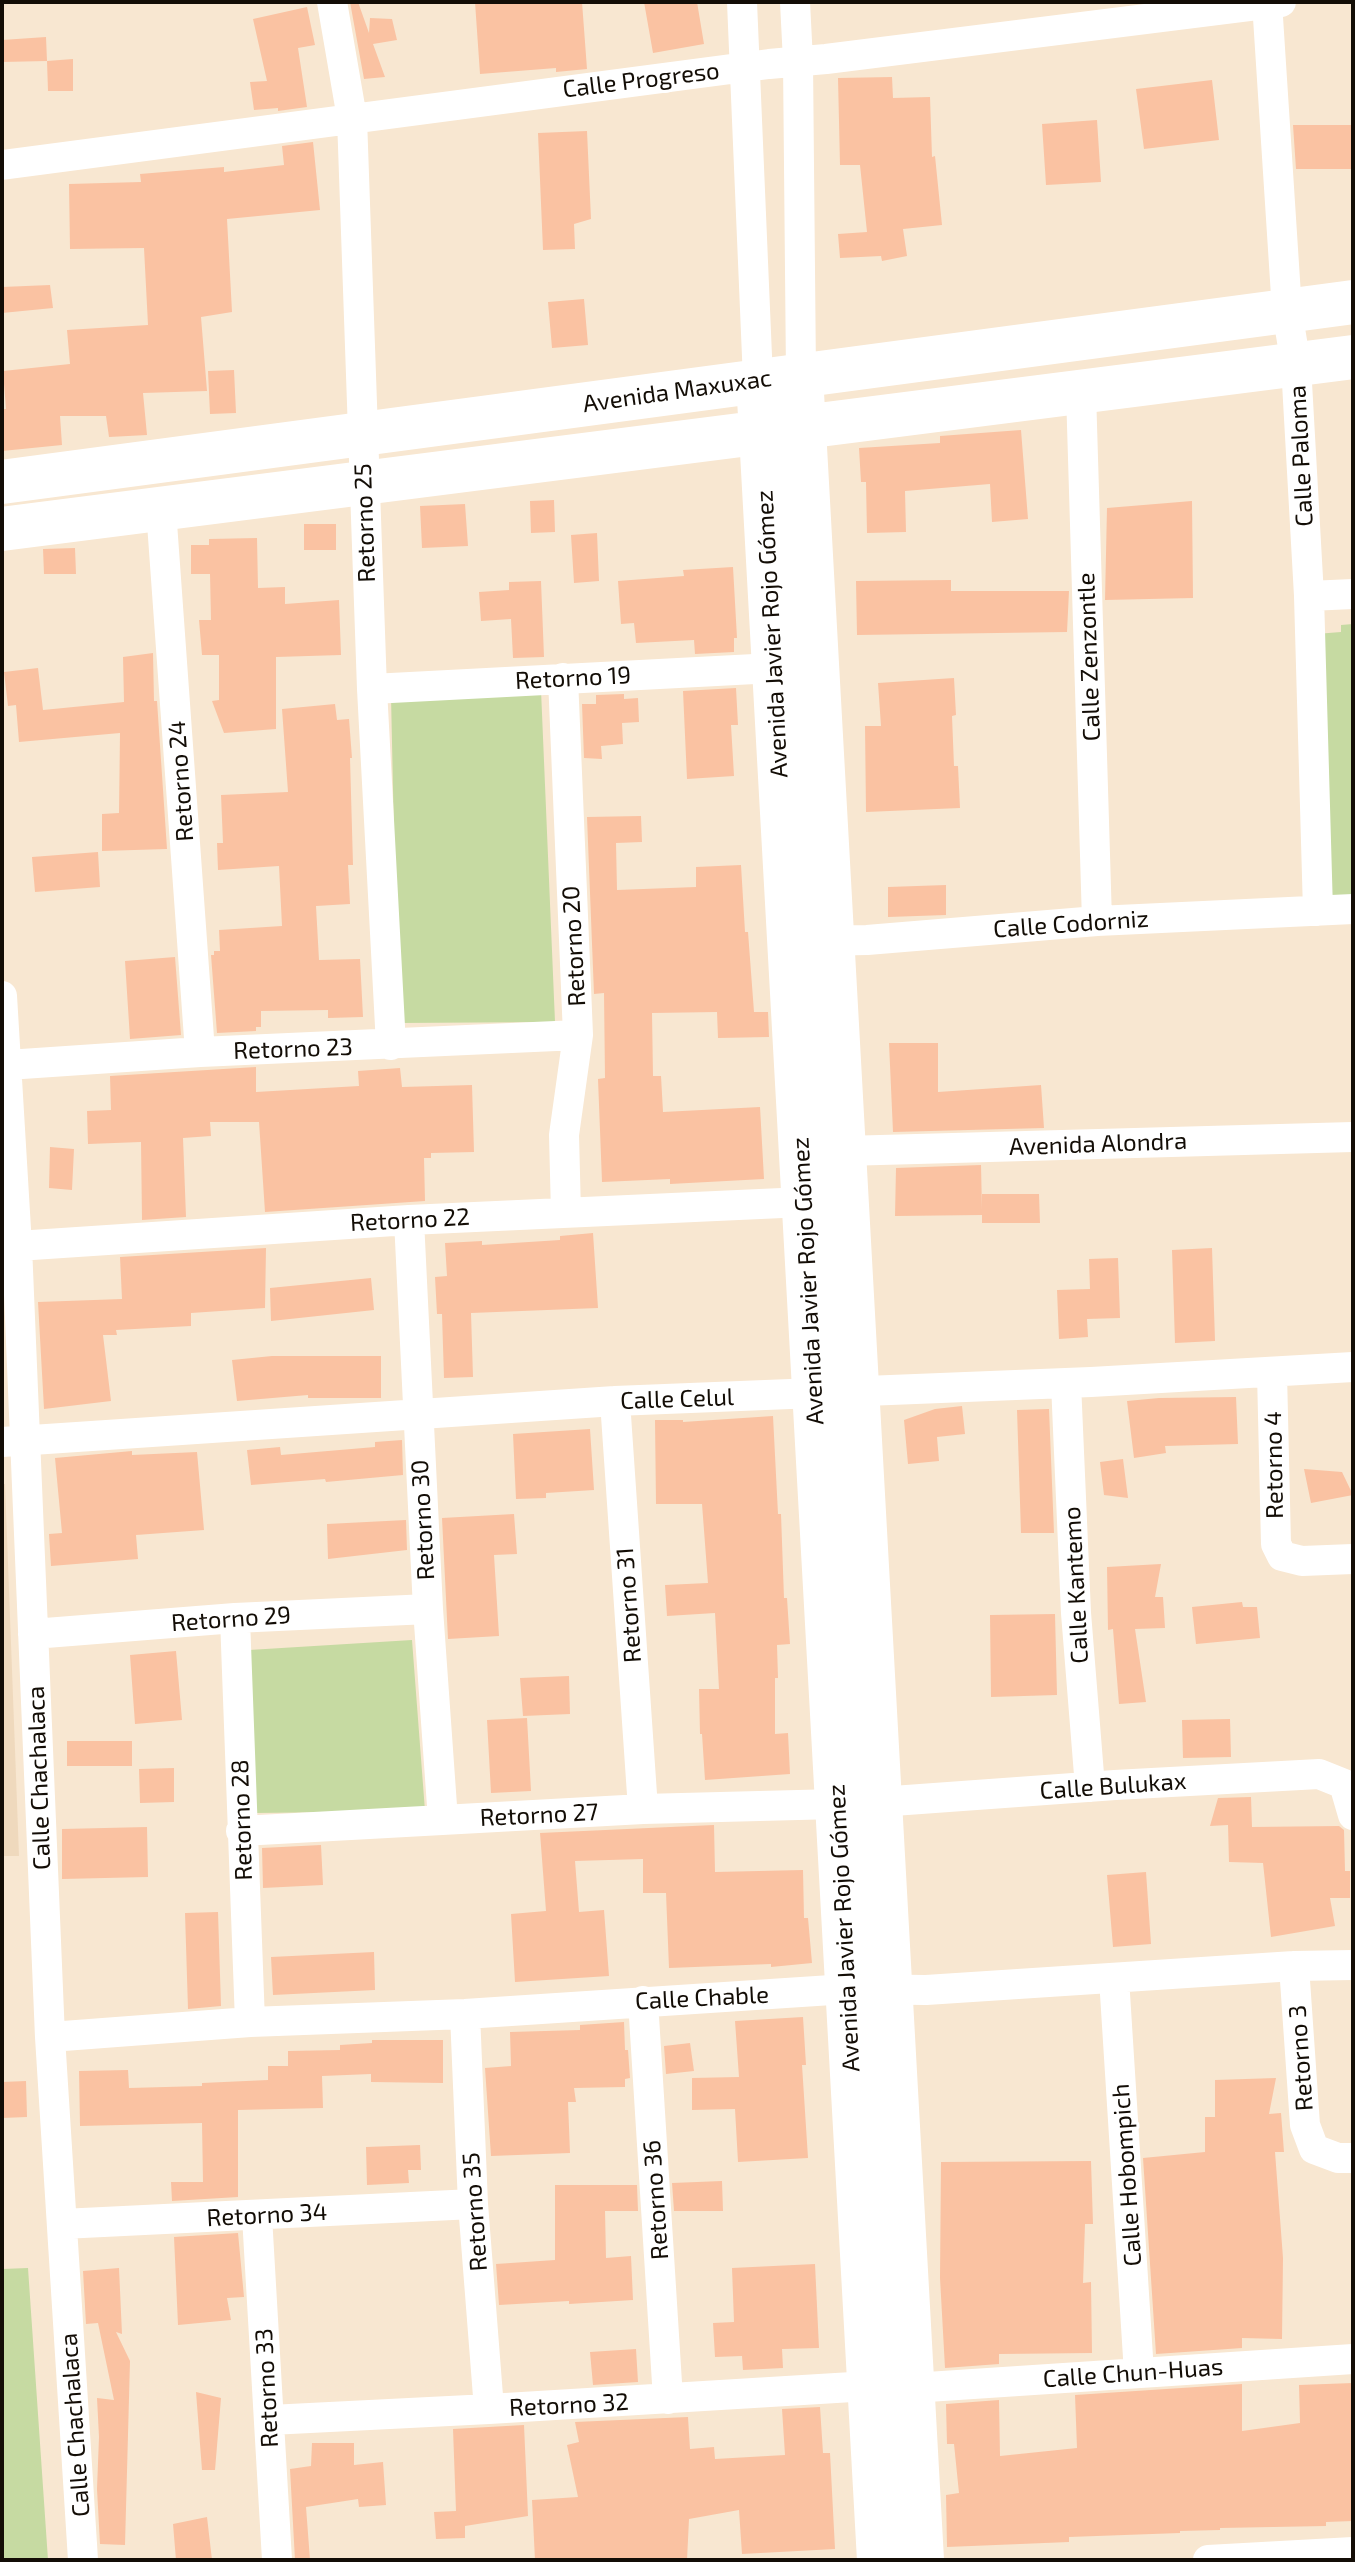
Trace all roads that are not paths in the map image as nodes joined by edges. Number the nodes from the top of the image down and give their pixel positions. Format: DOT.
graph roads {
  1 [pos="332,2"];
  2 [pos="742,2"];
  3 [pos="795,2"];
  4 [pos="1272,3"];
  5 [pos="798,61"];
  6 [pos="746,67"];
  7 [pos="352,118"];
  8 [pos="2,165"];
  9 [pos="1353,302"];
  10 [pos="1287,311"];
  11 [pos="1353,357"];
  12 [pos="932,358"];
  13 [pos="1296,365"];
  14 [pos="780,378"];
  15 [pos="1081,392"];
  16 [pos="599,401"];
  17 [pos="942,410"];
  18 [pos="804,428"];
  19 [pos="363,433"];
  20 [pos="761,433"];
  21 [pos="608,452"];
  22 [pos="2,482"];
  23 [pos="363,484"];
  24 [pos="161,509"];
  25 [pos="2,529"];
  26 [pos="1353,594"];
  27 [pos="1309,596"];
  28 [pos="774,668"];
  29 [pos="563,678"];
  30 [pos="372,689"];
  31 [pos="1353,909"];
  32 [pos="1318,911"];
  33 [pos="1097,921"];
  34 [pos="811,941"];
  35 [pos="2,996"];
  36 [pos="578,1035"];
  37 [pos="391,1045"];
  38 [pos="200,1052"];
  39 [pos="7,1065"];
  40 [pos="1353,1137"];
  41 [pos="844,1151"];
  42 [pos="804,1202"];
  43 [pos="566,1213"];
  44 [pos="409,1220"];
  45 [pos="17,1246"];
  46 [pos="1353,1367"];
  47 [pos="1272,1373"];
  48 [pos="1066,1383"];
  49 [pos="857,1391"];
  50 [pos="814,1394"];
  51 [pos="615,1401"];
  52 [pos="417,1414"];
  53 [pos="13,1441"];
  54 [pos="1353,1559"];
  55 [pos="428,1609"];
  56 [pos="235,1618"];
  57 [pos="33,1634"];
  58 [pos="1090,1787"];
  59 [pos="879,1802"];
  60 [pos="837,1804"];
  61 [pos="643,1809"];
  62 [pos="1353,1815"];
  63 [pos="443,1820"];
  64 [pos="241,1831"];
  65 [pos="1353,1965"];
  66 [pos="1294,1966"];
  67 [pos="1114,1978"];
  68 [pos="847,1989"];
  69 [pos="890,1990"];
  70 [pos="643,2001"];
  71 [pos="465,2014"];
  72 [pos="250,2022"];
  73 [pos="50,2037"];
  74 [pos="1353,2158"];
  75 [pos="473,2204"];
  76 [pos="257,2216"];
  77 [pos="62,2224"];
  78 [pos="1353,2359"];
  79 [pos="1139,2373"];
  80 [pos="869,2386"];
  81 [pos="912,2388"];
  82 [pos="668,2399"];
  83 [pos="489,2409"];
  84 [pos="270,2420"];
  85 [pos="1336,2555"];
  86 [pos="83,2560"];
  87 [pos="277,2560"];
  88 [pos="879,2560"];
  89 [pos="922,2560"];
  90 [pos="1208,2560"];
  1 -- 7 [label="street, Retorno 25"];
  2 -- 6 [label="street, Avenida Javier Rojo Gómez"];
  3 -- 5 [label="street, Avenida Javier Rojo Gómez"];
  4 -- 5 [label="street, Calle Progreso"];
  4 -- 10 [label="street, Calle Paloma"];
  5 -- 6 [label="street, Calle Progreso"];
  5 -- 14 [label="street, Avenida Javier Rojo Gómez"];
  6 -- 7 [label="street, Calle Progreso"];
  6 -- 14 [label="street, Avenida Javier Rojo Gómez"];
  7 -- 8 [label="street, Calle Progreso"];
  7 -- 19 [label="street, Retorno 25"];
  9 -- 10 [label="main road, Avenida Maxuxac"];
  10 -- 12 [label="main road, Avenida Maxuxac"];
  10 -- 13 [label="street, Calle Paloma"];
  11 -- 13 [label="main road"];
  12 -- 14 [label="main road, Avenida Maxuxac"];
  12 -- 17 [label="main road"];
  13 -- 15 [label="main road"];
  13 -- 27 [label="street, Calle Paloma"];
  14 -- 16 [label="main road, Avenida Maxuxac"];
  14 -- 18 [label="main road, Avenida Javier Rojo Gómez"];
  14 -- 20 [label="main road, Avenida Javier Rojo Gómez"];
  15 -- 17 [label="main road"];
  15 -- 33 [label="street, Calle Zenzontle"];
  16 -- 19 [label="main road, Avenida Maxuxac"];
  16 -- 21 [label="main road"];
  17 -- 18 [label="main road"];
  18 -- 20 [label="main road"];
  18 -- 34 [label="main road, Avenida Javier Rojo Gómez"];
  19 -- 22 [label="main road, Avenida Maxuxac"];
  19 -- 23 [label="street, Retorno 25"];
  20 -- 21 [label="main road"];
  20 -- 28 [label="main road, Avenida Javier Rojo Gómez"];
  21 -- 23 [label="main road"];
  23 -- 24 [label="main road"];
  23 -- 30 [label="street, Retorno 25"];
  24 -- 25 [label="main road"];
  24 -- 38 [label="street, Retorno 24"];
  26 -- 27 [label="street"];
  27 -- 32 [label="street, Calle Paloma"];
  28 -- 29 [label="street, Retorno 19"];
  28 -- 34 [label="main road, Avenida Javier Rojo Gómez"];
  29 -- 30 [label="street, Retorno 19"];
  29 -- 36 [label="street, Retorno 20"];
  30 -- 37 [label="street, Retorno 25"];
  31 -- 32 [label="street, Calle Codorniz"];
  32 -- 33 [label="street, Calle Codorniz"];
  33 -- 34 [label="street, Calle Codorniz"];
  34 -- 41 [label="main road, Avenida Javier Rojo Gómez"];
  34 -- 42 [label="main road, Avenida Javier Rojo Gómez"];
  35 -- 39 [label="street, Calle Chachalaca"];
  36 -- 37 [label="street, Retorno 23"];
  36 -- 43 [label="street, Retorno 20"];
  37 -- 38 [label="street, Retorno 23"];
  38 -- 39 [label="street, Retorno 23"];
  39 -- 45 [label="street, Calle Chachalaca"];
  40 -- 41 [label="street, Avenida Alondra"];
  41 -- 49 [label="main road, Avenida Javier Rojo Gómez"];
  42 -- 43 [label="street, Retorno 22"];
  42 -- 50 [label="main road, Avenida Javier Rojo Gómez"];
  43 -- 44 [label="street, Retorno 22"];
  44 -- 45 [label="street, Retorno 22"];
  44 -- 52 [label="street, Retorno 30"];
  45 -- 53 [label="street, Calle Chachalaca"];
  46 -- 47 [label="street, Calle Celul"];
  47 -- 48 [label="street, Calle Celul"];
  47 -- 54 [label="street, Retorno 4"];
  48 -- 49 [label="street, Calle Celul"];
  48 -- 58 [label="street, Calle Kantemo"];
  49 -- 50 [label="street, Calle Celul"];
  49 -- 59 [label="main road, Avenida Javier Rojo Gómez"];
  50 -- 51 [label="street, Calle Celul"];
  50 -- 60 [label="main road, Avenida Javier Rojo Gómez"];
  51 -- 52 [label="street, Calle Celul"];
  51 -- 61 [label="street, Retorno 31"];
  52 -- 53 [label="street, Calle Celul"];
  52 -- 55 [label="street, Retorno 30"];
  53 -- 57 [label="street, Calle Chachalaca"];
  55 -- 56 [label="street, Retorno 29"];
  55 -- 63 [label="street, Retorno 30"];
  56 -- 57 [label="street, Retorno 29"];
  56 -- 64 [label="street, Retorno 28"];
  57 -- 73 [label="street, Calle Chachalaca"];
  58 -- 59 [label="street, Calle Bulukax"];
  58 -- 62 [label="street, Calle Bulukax"];
  59 -- 69 [label="main road, Avenida Javier Rojo Gómez"];
  60 -- 61 [label="street, Retorno 27"];
  60 -- 68 [label="main road, Avenida Javier Rojo Gómez"];
  61 -- 63 [label="street, Retorno 27"];
  63 -- 64 [label="street, Retorno 27"];
  64 -- 72 [label="street, Retorno 28"];
  65 -- 66 [label="street, Calle Chable"];
  66 -- 67 [label="street, Calle Chable"];
  66 -- 74 [label="street, Retorno 3"];
  67 -- 69 [label="street, Calle Chable"];
  67 -- 79 [label="street, Calle Hobompich"];
  68 -- 69 [label="street, Calle Chable"];
  68 -- 70 [label="street, Calle Chable"];
  68 -- 80 [label="main road, Avenida Javier Rojo Gómez"];
  69 -- 81 [label="main road, Avenida Javier Rojo Gómez"];
  70 -- 71 [label="street, Calle Chable"];
  70 -- 82 [label="street, Retorno 36"];
  71 -- 72 [label="street, Calle Chable"];
  71 -- 75 [label="street, Retorno 35"];
  72 -- 73 [label="street, Calle Chable"];
  73 -- 77 [label="street, Calle Chachalaca"];
  75 -- 76 [label="street, Retorno 34"];
  75 -- 83 [label="street, Retorno 35"];
  76 -- 77 [label="street, Retorno 34"];
  76 -- 84 [label="street, Retorno 33"];
  77 -- 86 [label="street, Calle Chachalaca"];
  78 -- 79 [label="street, Calle Chun-Huas"];
  79 -- 81 [label="street, Calle Chun-Huas"];
  80 -- 82 [label="street, Retorno 32"];
  80 -- 88 [label="main road, Avenida Javier Rojo Gómez"];
  81 -- 89 [label="main road, Avenida Javier Rojo Gómez"];
  82 -- 83 [label="street, Retorno 32"];
  83 -- 84 [label="street, Retorno 32"];
  84 -- 87 [label="street, Retorno 33"];
  85 -- 90 [label="street"];
}
